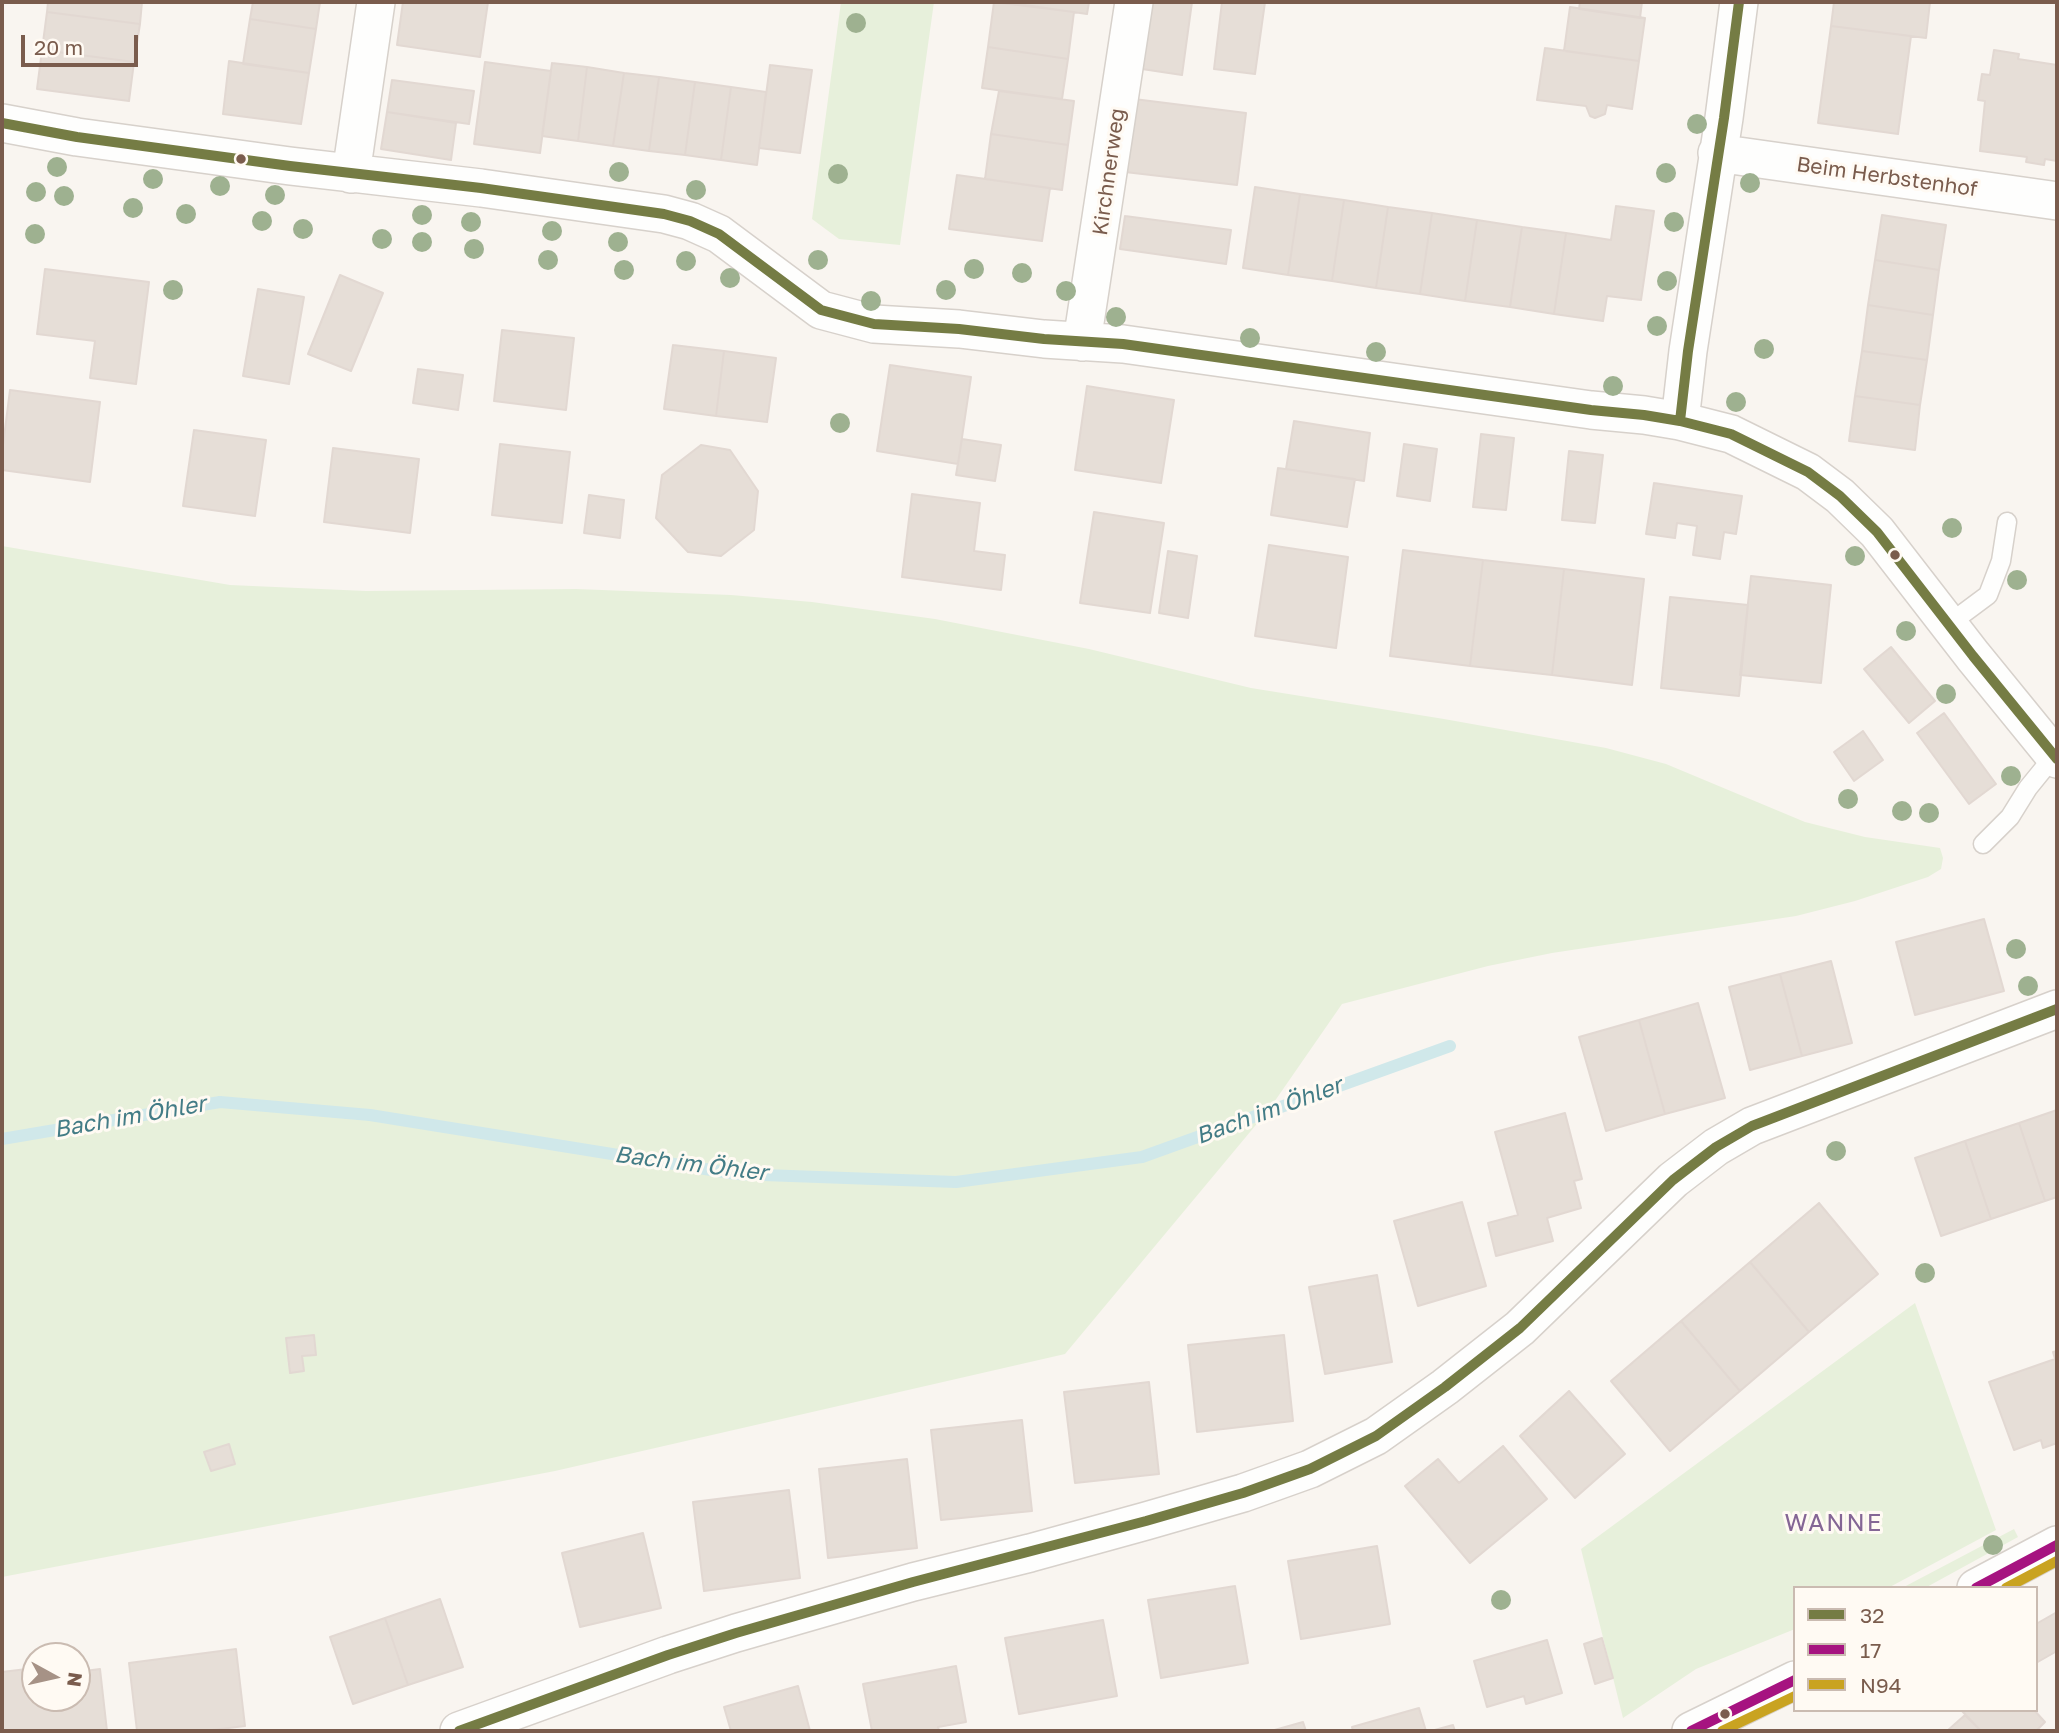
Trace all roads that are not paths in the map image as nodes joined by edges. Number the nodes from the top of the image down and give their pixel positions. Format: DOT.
graph roads {
  1 [pos="376,2"];
  2 [pos="1134,2"];
  3 [pos="1739,2"];
  4 [pos="2,123"];
  5 [pos="1717,153"];
  6 [pos="351,174"];
  7 [pos="2057,201"];
  8 [pos="1082,342"];
  9 [pos="1680,421"];
  10 [pos="2007,522"];
  11 [pos="1949,624"];
  12 [pos="2056,757"];
  13 [pos="1983,844"];
  14 [pos="2057,1009"];
  15 [pos="2057,1545"];
  16 [pos="1980,1586"];
  17 [pos="1793,1681"];
  18 [pos="459,1731"];
  19 [pos="1691,1731"];
  1 -- 6 [label="street"];
  2 -- 8 [label="street, Kirchnerweg"];
  3 -- 5 [label="street"];
  4 -- 6 [label="street"];
  5 -- 7 [label="street, Beim Herbstenhof"];
  5 -- 9 [label="street"];
  6 -- 8 [label="street"];
  8 -- 9 [label="street"];
  9 -- 11 [label="street"];
  10 -- 11 [label="lane"];
  11 -- 12 [label="street"];
  12 -- 13 [label="lane"];
  14 -- 18 [label="street"];
  15 -- 16 [label="street"];
  17 -- 19 [label="street"];
}
